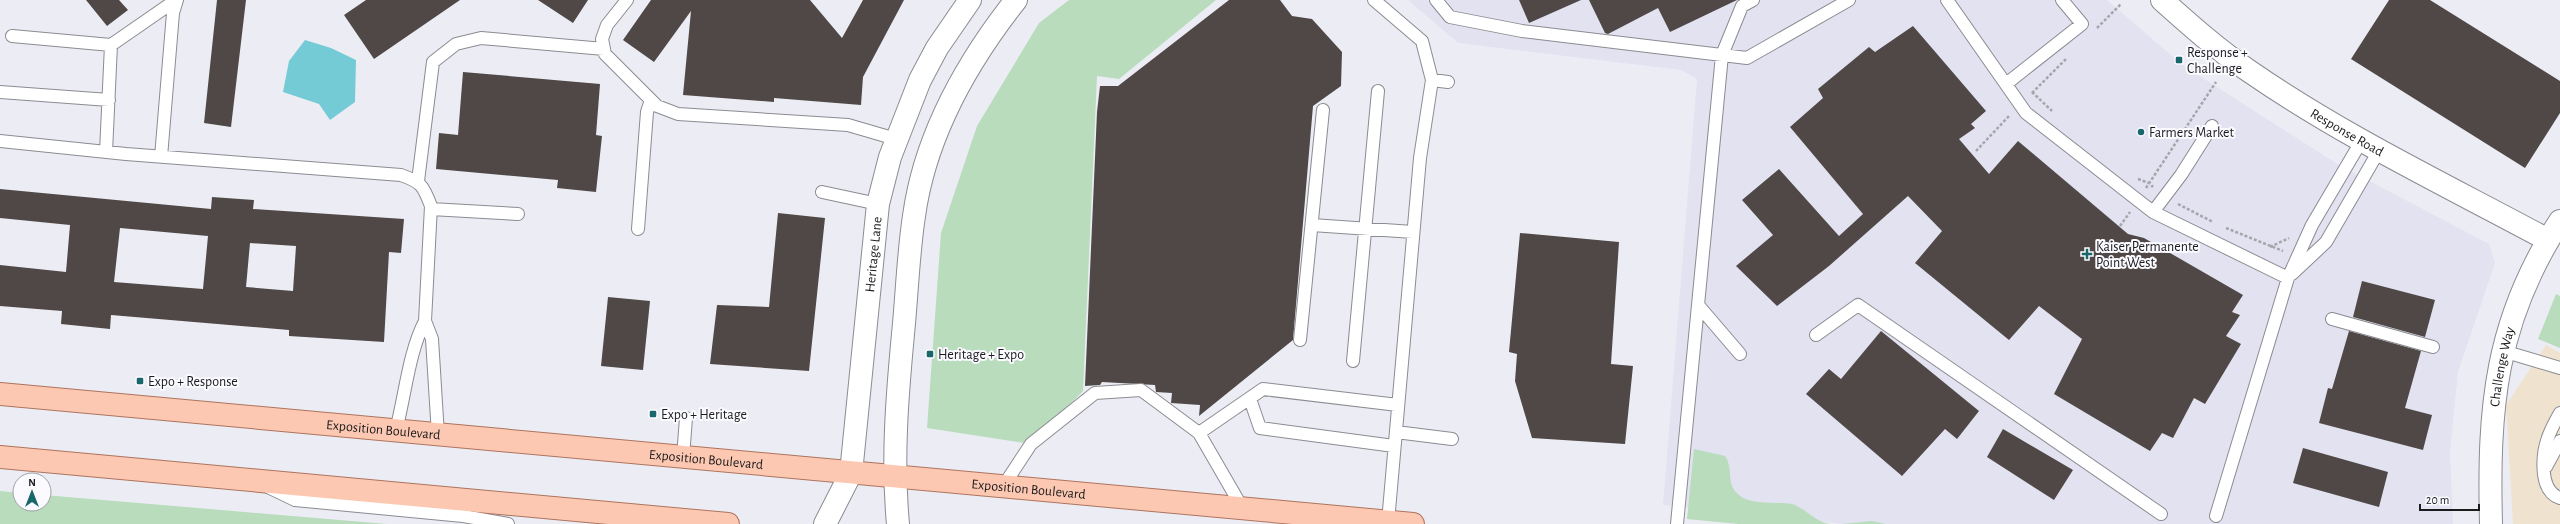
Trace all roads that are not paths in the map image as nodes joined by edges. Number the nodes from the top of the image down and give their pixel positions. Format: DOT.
graph roads {
  1 [pos="176,0"];
  2 [pos="626,0"];
  3 [pos="970,0"];
  4 [pos="1016,0"];
  5 [pos="1374,0"];
  6 [pos="1436,0"];
  7 [pos="1752,0"];
  8 [pos="1849,0"];
  9 [pos="1947,0"];
  10 [pos="2062,0"];
  11 [pos="2162,0"];
  12 [pos="12,36"];
  13 [pos="112,45"];
  14 [pos="604,49"];
  15 [pos="1722,55"];
  16 [pos="1432,80"];
  17 [pos="1448,82"];
  18 [pos="2006,84"];
  19 [pos="1378,91"];
  20 [pos="0,92"];
  21 [pos="109,100"];
  22 [pos="651,100"];
  23 [pos="1323,110"];
  24 [pos="2212,126"];
  25 [pos="896,139"];
  26 [pos="0,141"];
  27 [pos="2371,145"];
  28 [pos="106,152"];
  29 [pos="161,157"];
  30 [pos="418,181"];
  31 [pos="822,192"];
  32 [pos="878,204"];
  33 [pos="431,209"];
  34 [pos="2153,212"];
  35 [pos="518,214"];
  36 [pos="2560,221"];
  37 [pos="1312,225"];
  38 [pos="638,229"];
  39 [pos="1366,229"];
  40 [pos="1413,232"];
  41 [pos="2548,240"];
  42 [pos="2288,278"];
  43 [pos="1698,305"];
  44 [pos="2332,319"];
  45 [pos="425,321"];
  46 [pos="1816,335"];
  47 [pos="1300,340"];
  48 [pos="2433,346"];
  49 [pos="2503,351"];
  50 [pos="1740,354"];
  51 [pos="1353,361"];
  52 [pos="2560,368"];
  53 [pos="0,394"];
  54 [pos="1250,398"];
  55 [pos="1398,405"];
  56 [pos="2560,413"];
  57 [pos="686,418"];
  58 [pos="396,430"];
  59 [pos="1396,432"];
  60 [pos="1199,433"];
  61 [pos="438,435"];
  62 [pos="1452,440"];
  63 [pos="2560,442"];
  64 [pos="1394,446"];
  65 [pos="682,457"];
  66 [pos="0,458"];
  67 [pos="2544,471"];
  68 [pos="851,473"];
  69 [pos="894,477"];
  70 [pos="257,481"];
  71 [pos="1002,488"];
  72 [pos="2560,498"];
  73 [pos="1243,509"];
  74 [pos="2162,514"];
  75 [pos="2216,516"];
  76 [pos="1388,522"];
  77 [pos="508,524"];
  78 [pos="728,524"];
  79 [pos="825,524"];
  80 [pos="898,524"];
  81 [pos="1412,524"];
  82 [pos="1677,524"];
  83 [pos="2491,524"];
  1 -- 13 [label="lane"];
  1 -- 29 [label="lane"];
  2 -- 14 [label="lane"];
  3 -- 25 [label="main road, Heritage Lane"];
  4 -- 69 [label="main road"];
  5 -- 16 [label="lane"];
  6 -- 15 [label="lane"];
  7 -- 15 [label="lane"];
  8 -- 15 [label="lane"];
  9 -- 18 [label="lane"];
  10 -- 18 [label="lane"];
  11 -- 27 [label="main road, Response Road"];
  12 -- 13 [label="lane"];
  13 -- 21 [label="lane"];
  14 -- 22 [label="lane"];
  14 -- 30 [label="lane"];
  15 -- 43 [label="lane"];
  16 -- 17 [label="lane"];
  16 -- 40 [label="lane"];
  18 -- 34 [label="lane"];
  19 -- 39 [label="lane"];
  20 -- 21 [label="lane"];
  21 -- 28 [label="lane"];
  22 -- 25 [label="lane"];
  22 -- 38 [label="lane"];
  23 -- 37 [label="lane"];
  24 -- 34 [label="lane"];
  25 -- 32 [label="main road, Heritage Lane"];
  26 -- 28 [label="lane"];
  27 -- 41 [label="main road, Response Road"];
  27 -- 42 [label="lane"];
  27 -- 42 [label="lane"];
  28 -- 29 [label="lane"];
  29 -- 30 [label="lane"];
  30 -- 33 [label="lane"];
  31 -- 32 [label="lane"];
  32 -- 68 [label="main road, Heritage Lane"];
  33 -- 35 [label="lane"];
  33 -- 45 [label="lane"];
  34 -- 42 [label="lane"];
  36 -- 41 [label="main road, Challenge Way"];
  37 -- 39 [label="lane"];
  37 -- 47 [label="lane"];
  39 -- 40 [label="lane"];
  39 -- 51 [label="lane"];
  40 -- 55 [label="lane"];
  41 -- 49 [label="main road, Challenge Way"];
  42 -- 75 [label="lane"];
  43 -- 50 [label="lane"];
  43 -- 82 [label="lane"];
  44 -- 48 [label="lane"];
  45 -- 58 [label="lane"];
  45 -- 61 [label="lane"];
  46 -- 74 [label="lane"];
  49 -- 52 [label="lane"];
  49 -- 83 [label="main road, Challenge Way"];
  53 -- 58 [label="main road, Exposition Boulevard"];
  54 -- 55 [label="lane"];
  54 -- 60 [label="lane"];
  54 -- 64 [label="lane"];
  55 -- 59 [label="lane"];
  56 -- 67 [label="lane"];
  57 -- 65 [label="lane"];
  58 -- 61 [label="main road, Exposition Boulevard"];
  59 -- 62 [label="lane"];
  59 -- 64 [label="lane"];
  60 -- 71 [label="lane"];
  60 -- 73 [label="lane"];
  61 -- 65 [label="main road, Exposition Boulevard"];
  63 -- 67 [label="lane"];
  64 -- 76 [label="lane"];
  65 -- 68 [label="main road, Exposition Boulevard"];
  66 -- 70 [label="main road"];
  67 -- 72 [label="lane"];
  68 -- 69 [label="main road, Exposition Boulevard"];
  68 -- 79 [label="main road, Heritage Lane"];
  69 -- 71 [label="main road, Exposition Boulevard"];
  69 -- 80 [label="main road"];
  70 -- 77 [label="lane"];
  70 -- 78 [label="main road"];
  71 -- 73 [label="main road, Exposition Boulevard"];
  73 -- 76 [label="main road, Exposition Boulevard"];
  76 -- 81 [label="main road, Exposition Boulevard"];
}
